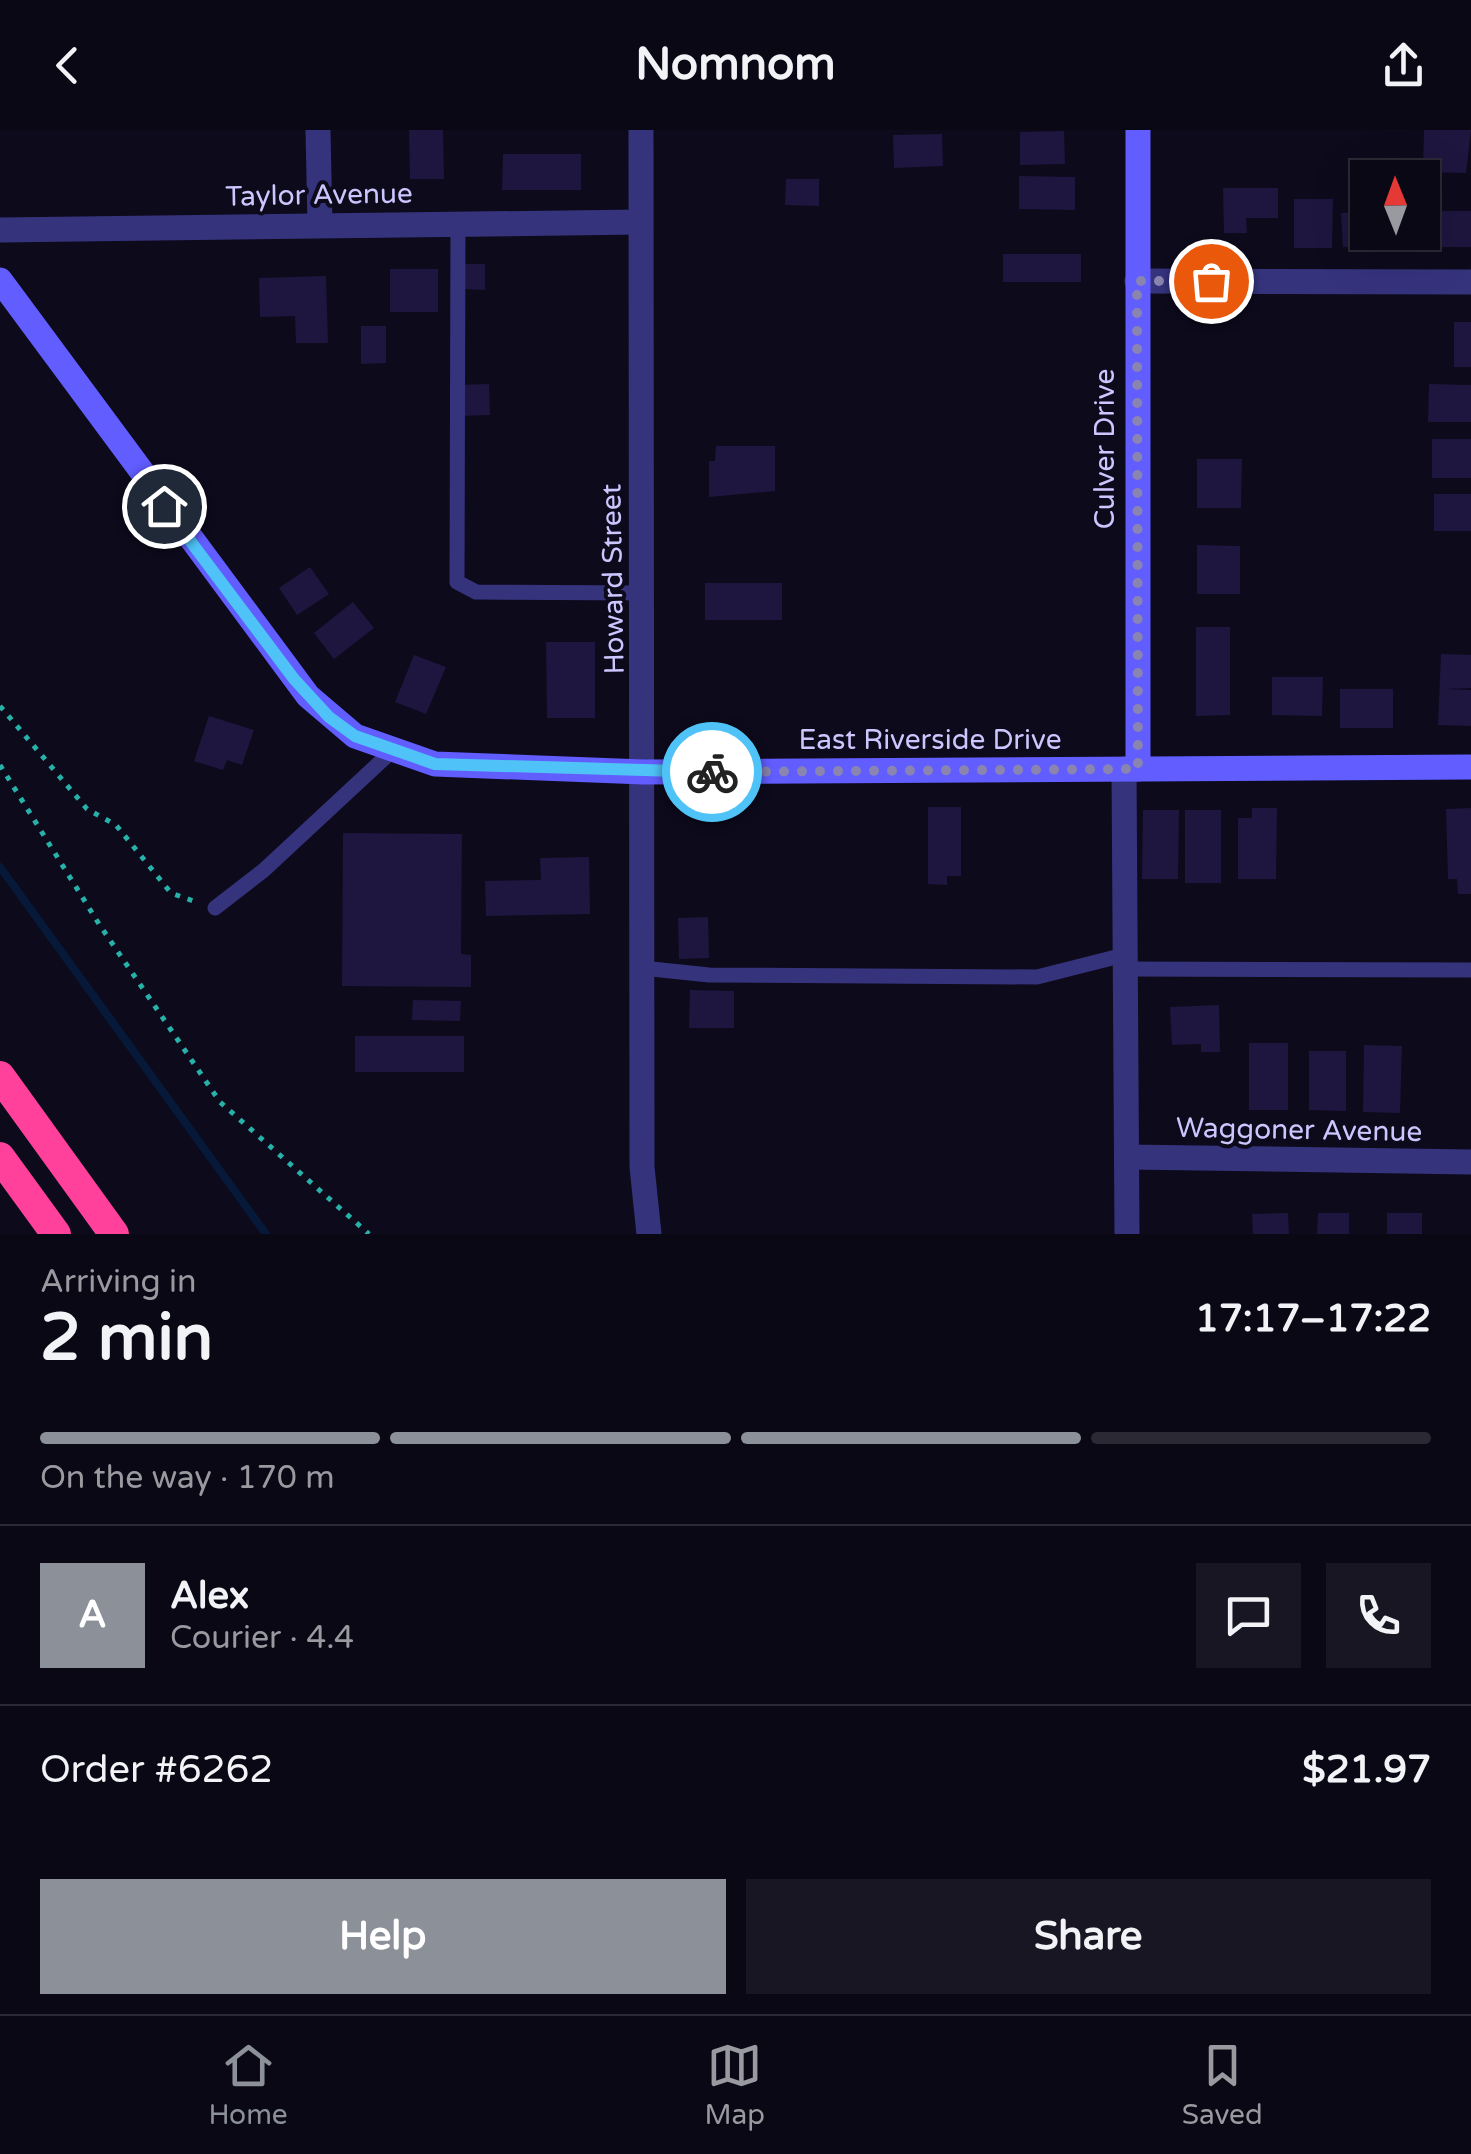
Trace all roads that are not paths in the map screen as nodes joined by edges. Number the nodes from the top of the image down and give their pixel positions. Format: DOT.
graph roads {
  1 [pos="318,130"];
  2 [pos="640,130"];
  3 [pos="1138,130"];
  4 [pos="640,222"];
  5 [pos="320,224"];
  6 [pos="458,224"];
  7 [pos="0,230"];
  8 [pos="0,280"];
  9 [pos="1137,281"];
  10 [pos="1471,282"];
  11 [pos="643,593"];
  12 [pos="391,752"];
  13 [pos="1471,767"];
  14 [pos="1131,769"];
  15 [pos="644,772"];
  16 [pos="215,908"];
  17 [pos="1124,962"];
  18 [pos="642,968"];
  19 [pos="1471,970"];
  20 [pos="0,1076"];
  21 [pos="0,1157"];
  22 [pos="1126,1157"];
  23 [pos="1471,1162"];
  24 [pos="56,1234"];
  25 [pos="114,1234"];
  26 [pos="649,1234"];
  27 [pos="1127,1234"];
  1 -- 5 [label="street"];
  2 -- 4 [label="street, Howard Street"];
  3 -- 9 [label="street, Culver Drive"];
  4 -- 6 [label="street, Taylor Avenue"];
  4 -- 11 [label="street, Howard Street"];
  5 -- 6 [label="street, Taylor Avenue"];
  5 -- 7 [label="street, Taylor Avenue"];
  6 -- 11 [label="lane"];
  8 -- 12 [label="street, East Riverside Drive"];
  9 -- 10 [label="street"];
  9 -- 14 [label="street, Culver Drive"];
  11 -- 15 [label="street, Howard Street"];
  12 -- 15 [label="street, East Riverside Drive"];
  12 -- 16 [label="lane"];
  13 -- 14 [label="street, East Riverside Drive"];
  14 -- 15 [label="street, East Riverside Drive"];
  14 -- 17 [label="street, Culver Drive"];
  15 -- 18 [label="street, Howard Street"];
  17 -- 18 [label="lane"];
  17 -- 19 [label="lane"];
  17 -- 22 [label="street, Culver Drive"];
  18 -- 26 [label="street, Howard Street"];
  20 -- 25 [label="highway"];
  21 -- 24 [label="highway"];
  22 -- 23 [label="street, Waggoner Avenue"];
  22 -- 27 [label="street, Culver Drive"];
}
